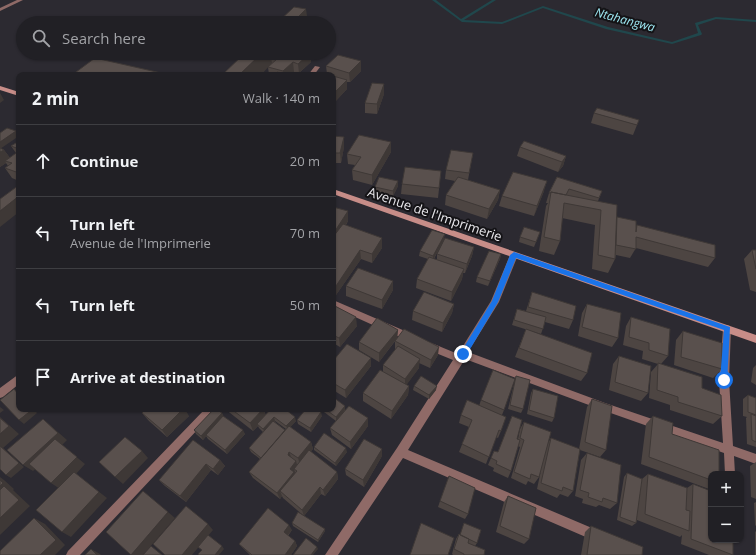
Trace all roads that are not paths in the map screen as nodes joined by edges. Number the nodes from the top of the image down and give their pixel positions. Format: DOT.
graph roads {
  1 [pos="21,0"];
  2 [pos="0,10"];
  3 [pos="317,67"];
  4 [pos="314,72"];
  5 [pos="0,88"];
  6 [pos="16,93"];
  7 [pos="336,192"];
  8 [pos="514,255"];
  9 [pos="336,304"];
  10 [pos="727,329"];
  11 [pos="756,339"];
  12 [pos="461,357"];
  13 [pos="16,381"];
  14 [pos="0,394"];
  15 [pos="208,412"];
  16 [pos="728,450"];
  17 [pos="401,452"];
  18 [pos="756,459"];
  19 [pos="730,471"];
  20 [pos="606,539"];
  21 [pos="72,555"];
  22 [pos="331,555"];
  1 -- 2 [label="street"];
  3 -- 4 [label="street"];
  5 -- 6 [label="street"];
  7 -- 8 [label="street, Avenue de l'Imprimerie"];
  8 -- 10 [label="street, Avenue de l'Imprimerie"];
  8 -- 12 [label="street"];
  9 -- 12 [label="street"];
  10 -- 11 [label="street, Avenue de l'Imprimerie"];
  10 -- 16 [label="street"];
  12 -- 16 [label="street"];
  12 -- 17 [label="street"];
  13 -- 14 [label="street"];
  15 -- 21 [label="street"];
  16 -- 18 [label="street"];
  16 -- 19 [label="street"];
  17 -- 20 [label="street"];
  17 -- 22 [label="street"];
}
